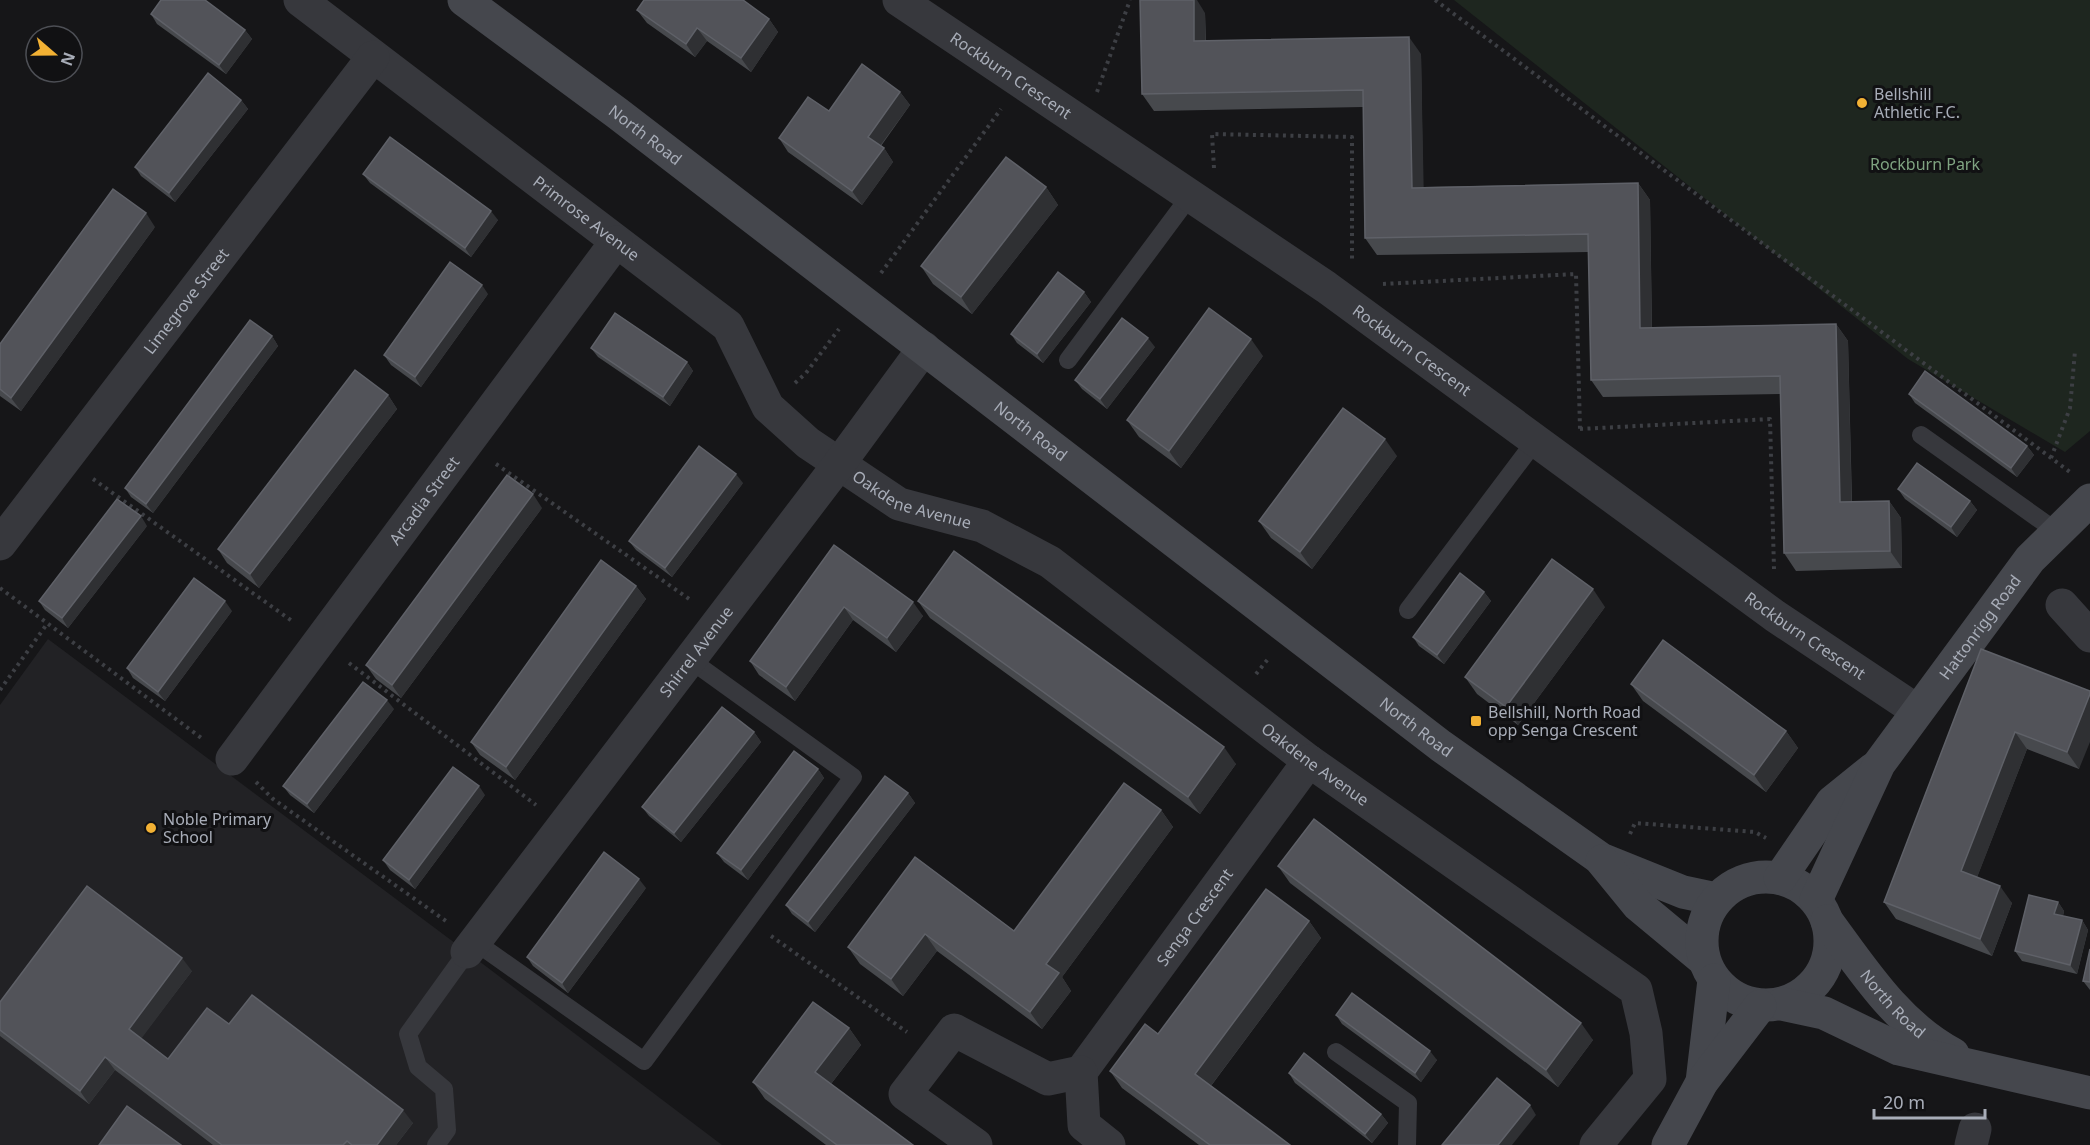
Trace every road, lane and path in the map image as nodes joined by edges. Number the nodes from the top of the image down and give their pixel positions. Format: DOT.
graph roads {
  1 [pos="300,0"];
  2 [pos="464,0"];
  3 [pos="899,0"];
  4 [pos="1130,0"];
  5 [pos="1435,0"];
  6 [pos="373,57"];
  7 [pos="1020,82"];
  8 [pos="1085,125"];
  9 [pos="1190,196"];
  10 [pos="1217,214"];
  11 [pos="616,242"];
  12 [pos="1339,286"];
  13 [pos="861,300"];
  14 [pos="924,348"];
  15 [pos="2075,351"];
  16 [pos="1068,360"];
  17 [pos="768,407"];
  18 [pos="484,420"];
  19 [pos="1580,429"];
  20 [pos="1921,435"];
  21 [pos="1536,440"];
  22 [pos="66,458"];
  23 [pos="2051,458"];
  24 [pos="839,464"];
  25 [pos="2085,489"];
  26 [pos="2056,531"];
  27 [pos="0,544"];
  28 [pos="2062,605"];
  29 [pos="1408,610"];
  30 [pos="1775,616"];
  31 [pos="719,620"];
  32 [pos="47,624"];
  33 [pos="1289,629"];
  34 [pos="2090,636"];
  35 [pos="320,641"];
  36 [pos="689,659"];
  37 [pos="0,690"];
  38 [pos="1233,703"];
  39 [pos="1916,710"];
  40 [pos="232,759"];
  41 [pos="1309,761"];
  42 [pos="1879,764"];
  43 [pos="562,825"];
  44 [pos="1601,860"];
  45 [pos="1780,878"];
  46 [pos="1716,898"];
  47 [pos="1822,911"];
  48 [pos="750,918"];
  49 [pos="470,946"];
  50 [pos="1709,969"];
  51 [pos="1771,1005"];
  52 [pos="1336,1052"];
  53 [pos="937,1053"];
  54 [pos="1975,1068"];
  55 [pos="1081,1072"];
  56 [pos="1702,1082"];
  57 [pos="2090,1093"];
  58 [pos="436,1145"];
  59 [pos="976,1145"];
  60 [pos="1109,1145"];
  61 [pos="1407,1145"];
  62 [pos="1596,1145"];
  63 [pos="1668,1145"];
  1 -- 6 [label="street, Primrose Avenue"];
  2 -- 13 [label="main road, North Road"];
  3 -- 7 [label="street, Rockburn Crescent"];
  4 -- 8 [label="path"];
  5 -- 23 [label="path"];
  6 -- 11 [label="street, Primrose Avenue"];
  6 -- 22 [label="street, Limegrove Street"];
  7 -- 8 [label="street, Rockburn Crescent"];
  7 -- 13 [label="path"];
  8 -- 9 [label="street, Rockburn Crescent"];
  9 -- 10 [label="street, Rockburn Crescent"];
  9 -- 16 [label="lane"];
  10 -- 12 [label="street, Rockburn Crescent"];
  10 -- 12 [label="path"];
  11 -- 17 [label="street, Primrose Avenue"];
  11 -- 18 [label="street, Arcadia Street"];
  12 -- 19 [label="path"];
  12 -- 21 [label="street, Rockburn Crescent"];
  13 -- 14 [label="main road, North Road"];
  13 -- 17 [label="path"];
  14 -- 24 [label="street, Shirrel Avenue"];
  14 -- 33 [label="main road, North Road"];
  15 -- 23 [label="path"];
  17 -- 24 [label="street, Primrose Avenue"];
  18 -- 31 [label="path"];
  18 -- 35 [label="street, Arcadia Street"];
  19 -- 21 [label="path"];
  19 -- 30 [label="path"];
  20 -- 26 [label="lane"];
  21 -- 29 [label="lane"];
  21 -- 30 [label="street, Rockburn Crescent"];
  22 -- 27 [label="street, Limegrove Street"];
  22 -- 35 [label="path"];
  23 -- 25 [label="path"];
  24 -- 31 [label="street, Shirrel Avenue"];
  24 -- 38 [label="street, Oakdene Avenue"];
  25 -- 26 [label="main road, Hattonrigg Road"];
  26 -- 39 [label="main road, Hattonrigg Road"];
  28 -- 34 [label="street"];
  30 -- 39 [label="street, Rockburn Crescent"];
  31 -- 36 [label="street, Shirrel Avenue"];
  32 -- 37 [label="path"];
  33 -- 38 [label="path"];
  33 -- 44 [label="main road, North Road"];
  35 -- 40 [label="street, Arcadia Street"];
  35 -- 43 [label="path"];
  36 -- 43 [label="street, Shirrel Avenue"];
  36 -- 48 [label="lane"];
  38 -- 41 [label="street, Oakdene Avenue"];
  39 -- 42 [label="main road, Hattonrigg Road"];
  41 -- 55 [label="street, Senga Crescent"];
  41 -- 62 [label="street, Oakdene Avenue"];
  42 -- 45 [label="main road, Hattonrigg Road"];
  42 -- 47 [label="main road, Hattonrigg Road"];
  43 -- 49 [label="street, Shirrel Avenue"];
  44 -- 46 [label="main road, North Road"];
  44 -- 50 [label="main road, North Road"];
  45 -- 46 [label="main road"];
  45 -- 47 [label="main road"];
  46 -- 50 [label="main road"];
  47 -- 51 [label="main road"];
  47 -- 54 [label="main road, North Road"];
  48 -- 49 [label="lane"];
  48 -- 53 [label="path"];
  49 -- 58 [label="lane"];
  50 -- 51 [label="main road"];
  50 -- 56 [label="main road"];
  51 -- 54 [label="main road, North Road"];
  51 -- 56 [label="main road"];
  52 -- 61 [label="lane"];
  53 -- 55 [label="street"];
  53 -- 59 [label="street"];
  54 -- 57 [label="main road, North Road"];
  55 -- 60 [label="street"];
  56 -- 63 [label="main road"];
}
